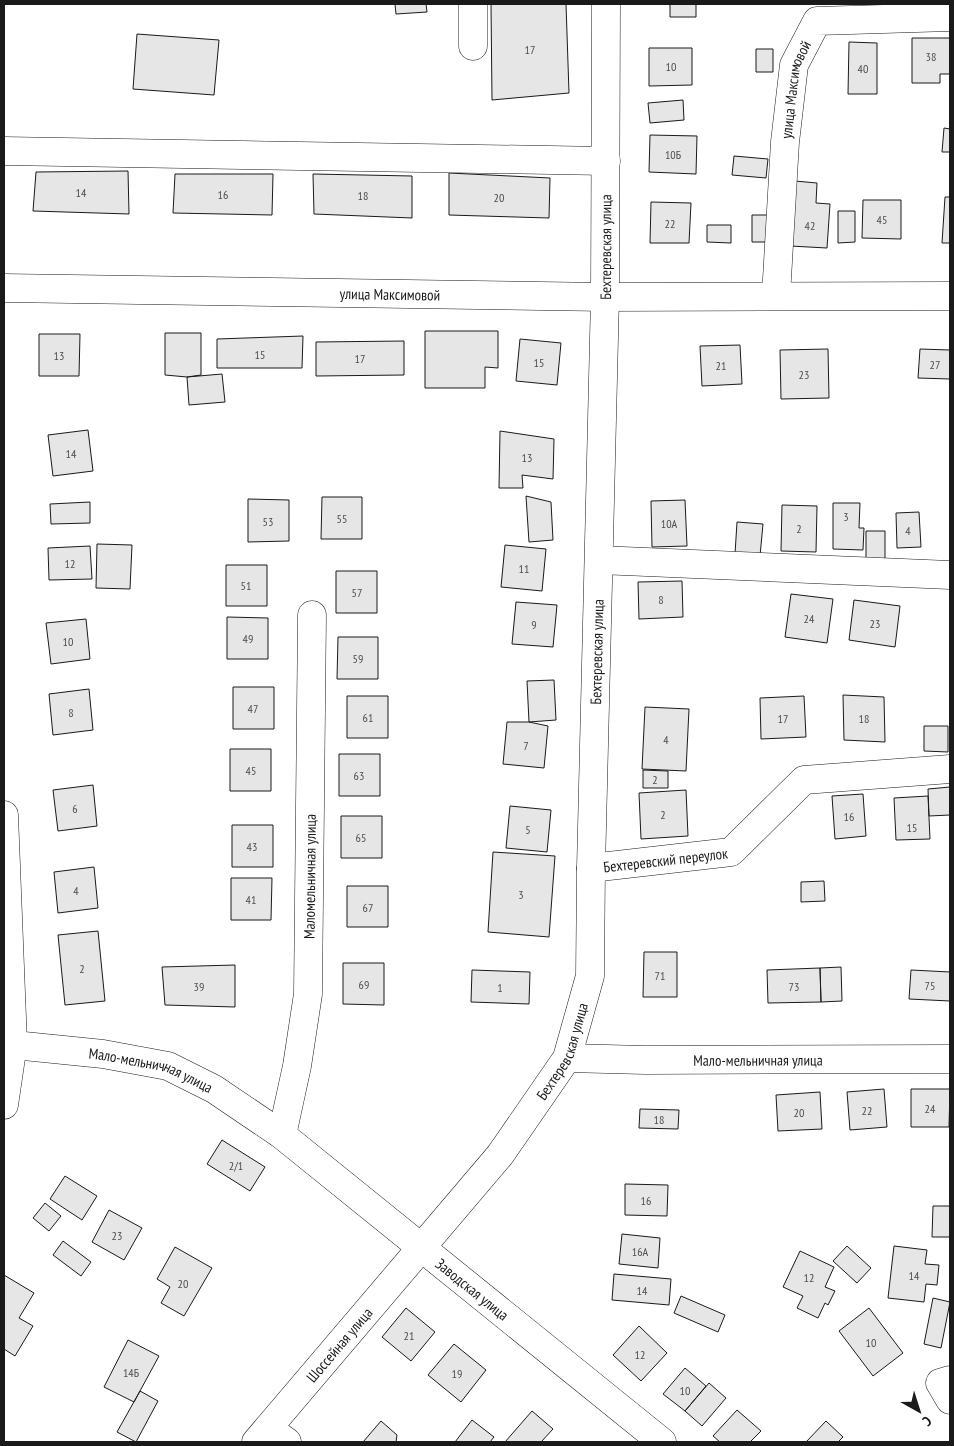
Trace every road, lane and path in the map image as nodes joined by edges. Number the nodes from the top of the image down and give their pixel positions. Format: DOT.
graph roads {
  1 [pos="473,4"];
  2 [pos="606,4"];
  3 [pos="950,17"];
  4 [pos="473,46"];
  5 [pos="4,151"];
  6 [pos="606,161"];
  7 [pos="4,288"];
  8 [pos="776,296"];
  9 [pos="950,296"];
  10 [pos="605,297"];
  11 [pos="599,560"];
  12 [pos="950,575"];
  13 [pos="312,615"];
  14 [pos="950,768"];
  15 [pos="4,816"];
  16 [pos="591,868"];
  17 [pos="8,1044"];
  18 [pos="567,1058"];
  19 [pos="950,1059"];
  20 [pos="4,1105"];
  21 [pos="282,1135"];
  22 [pos="422,1247"];
  23 [pos="950,1380"];
  24 [pos="950,1400"];
  25 [pos="270,1437"];
  26 [pos="662,1442"];
  1 -- 4 [label="street"];
  2 -- 6 [label="street, Бехтеревская улица"];
  3 -- 8 [label="street, улица Максимовой"];
  5 -- 6 [label="street"];
  6 -- 10 [label="street, Бехтеревская улица"];
  7 -- 10 [label="street, улица Максимовой"];
  8 -- 9 [label="street, улица Максимовой"];
  8 -- 10 [label="street, улица Максимовой"];
  10 -- 11 [label="street, Бехтеревская улица"];
  11 -- 12 [label="street"];
  11 -- 16 [label="street, Бехтеревская улица"];
  13 -- 21 [label="street, Маломельничная улица"];
  14 -- 16 [label="street, Бехтеревский переулок"];
  15 -- 17 [label="street"];
  16 -- 18 [label="street, Бехтеревская улица"];
  17 -- 20 [label="street"];
  17 -- 21 [label="street, Мало-мельничная улица"];
  18 -- 19 [label="street, Мало-мельничная улица"];
  18 -- 22 [label="street, Бехтеревская улица"];
  21 -- 22 [label="street, Заводская улица"];
  22 -- 25 [label="street, Шоссейная улица"];
  22 -- 26 [label="street, Заводская улица"];
  23 -- 24 [label="street"];
}
